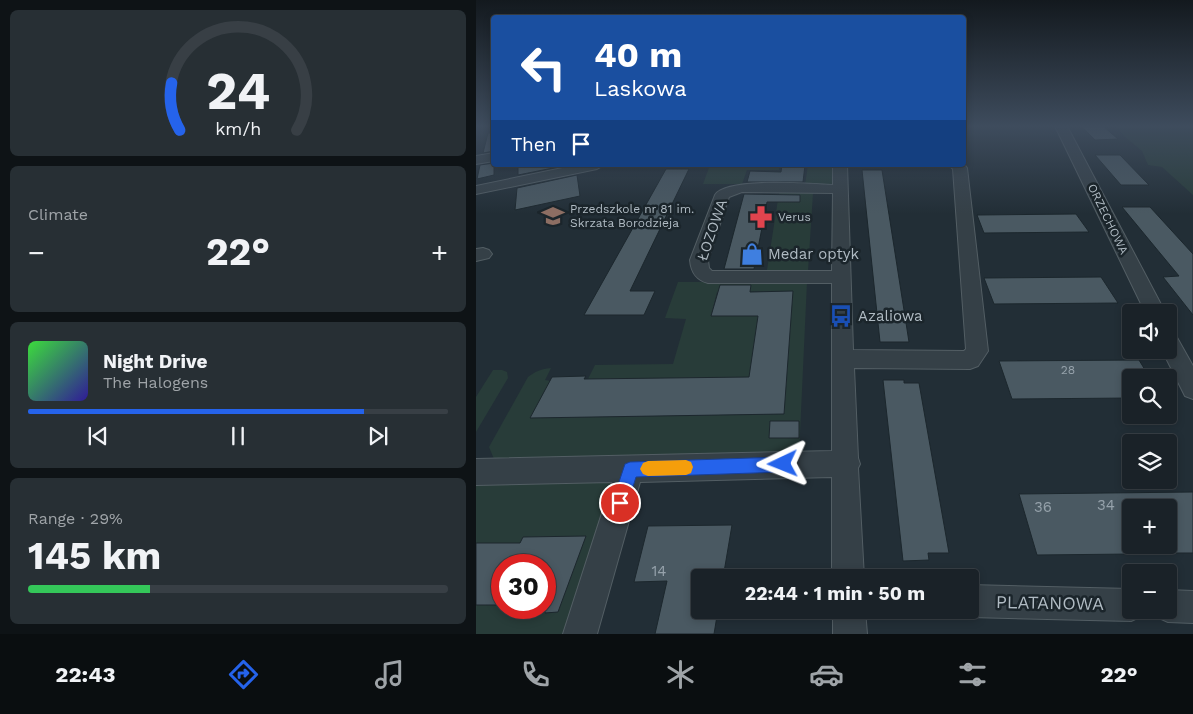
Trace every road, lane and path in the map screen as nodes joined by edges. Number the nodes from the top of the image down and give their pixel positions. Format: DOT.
graph roads {
  1 [pos="1076,156"];
  2 [pos="491,158"];
  3 [pos="476,160"];
  4 [pos="588,167"];
  5 [pos="840,167"];
  6 [pos="959,167"];
  7 [pos="840,189"];
  8 [pos="476,190"];
  9 [pos="842,277"];
  10 [pos="1151,304"];
  11 [pos="1177,358"];
  12 [pos="844,359"];
  13 [pos="1193,389"];
  14 [pos="847,464"];
  15 [pos="630,469"];
  16 [pos="476,472"];
  17 [pos="848,569"];
  18 [pos="979,601"];
  19 [pos="1122,605"];
  20 [pos="1177,606"];
  21 [pos="1193,607"];
  22 [pos="849,619"];
  23 [pos="580,634"];
  24 [pos="850,634"];
  1 -- 10 [label="street, ORZECHOWA"];
  2 -- 3 [label="street"];
  4 -- 8 [label="street"];
  5 -- 7 [label="street"];
  6 -- 12 [label="street"];
  7 -- 9 [label="street"];
  7 -- 9 [label="street, ŁOZOWA"];
  9 -- 12 [label="street"];
  11 -- 13 [label="street"];
  12 -- 14 [label="street"];
  14 -- 15 [label="street"];
  14 -- 17 [label="street"];
  15 -- 16 [label="street"];
  15 -- 23 [label="street"];
  18 -- 19 [label="street, PLATANOWA"];
  20 -- 21 [label="street"];
  22 -- 24 [label="street"];
}
